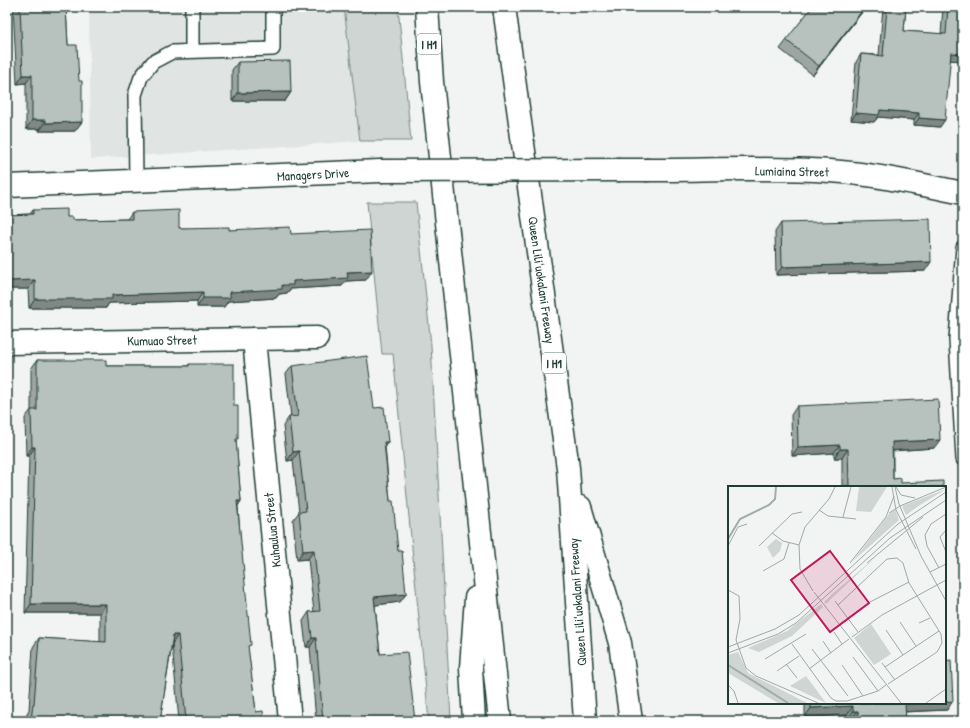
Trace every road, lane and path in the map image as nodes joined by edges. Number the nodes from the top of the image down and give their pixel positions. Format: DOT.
graph roads {
  1 [pos="192,7"];
  2 [pos="273,7"];
  3 [pos="427,7"];
  4 [pos="504,7"];
  5 [pos="192,50"];
  6 [pos="620,170"];
  7 [pos="136,182"];
  8 [pos="7,186"];
  9 [pos="963,193"];
  10 [pos="963,247"];
  11 [pos="317,338"];
  12 [pos="254,339"];
  13 [pos="7,343"];
  14 [pos="963,459"];
  15 [pos="568,468"];
  16 [pos="480,541"];
  17 [pos="290,721"];
  18 [pos="474,721"];
  19 [pos="500,721"];
  20 [pos="585,721"];
  21 [pos="631,721"];
  1 -- 5 [label="lane"];
  2 -- 5 [label="lane"];
  3 -- 16 [label="main road, I H1"];
  4 -- 15 [label="main road, Queen Liliʻuokalani Freeway / I H1"];
  5 -- 7 [label="lane"];
  6 -- 7 [label="main road, Managers Drive, bridge"];
  6 -- 9 [label="main road, Lumiaina Street"];
  7 -- 8 [label="main road, Managers Drive"];
  10 -- 14 [label="lane"];
  11 -- 12 [label="main road, Kumuao Street"];
  12 -- 13 [label="main road, Kumuao Street"];
  12 -- 17 [label="main road, Kuhaulua Street"];
  15 -- 20 [label="main road, Queen Liliʻuokalani Freeway / I H1"];
  15 -- 21 [label="main road"];
  16 -- 18 [label="main road"];
  16 -- 19 [label="main road, I H1"];
}
